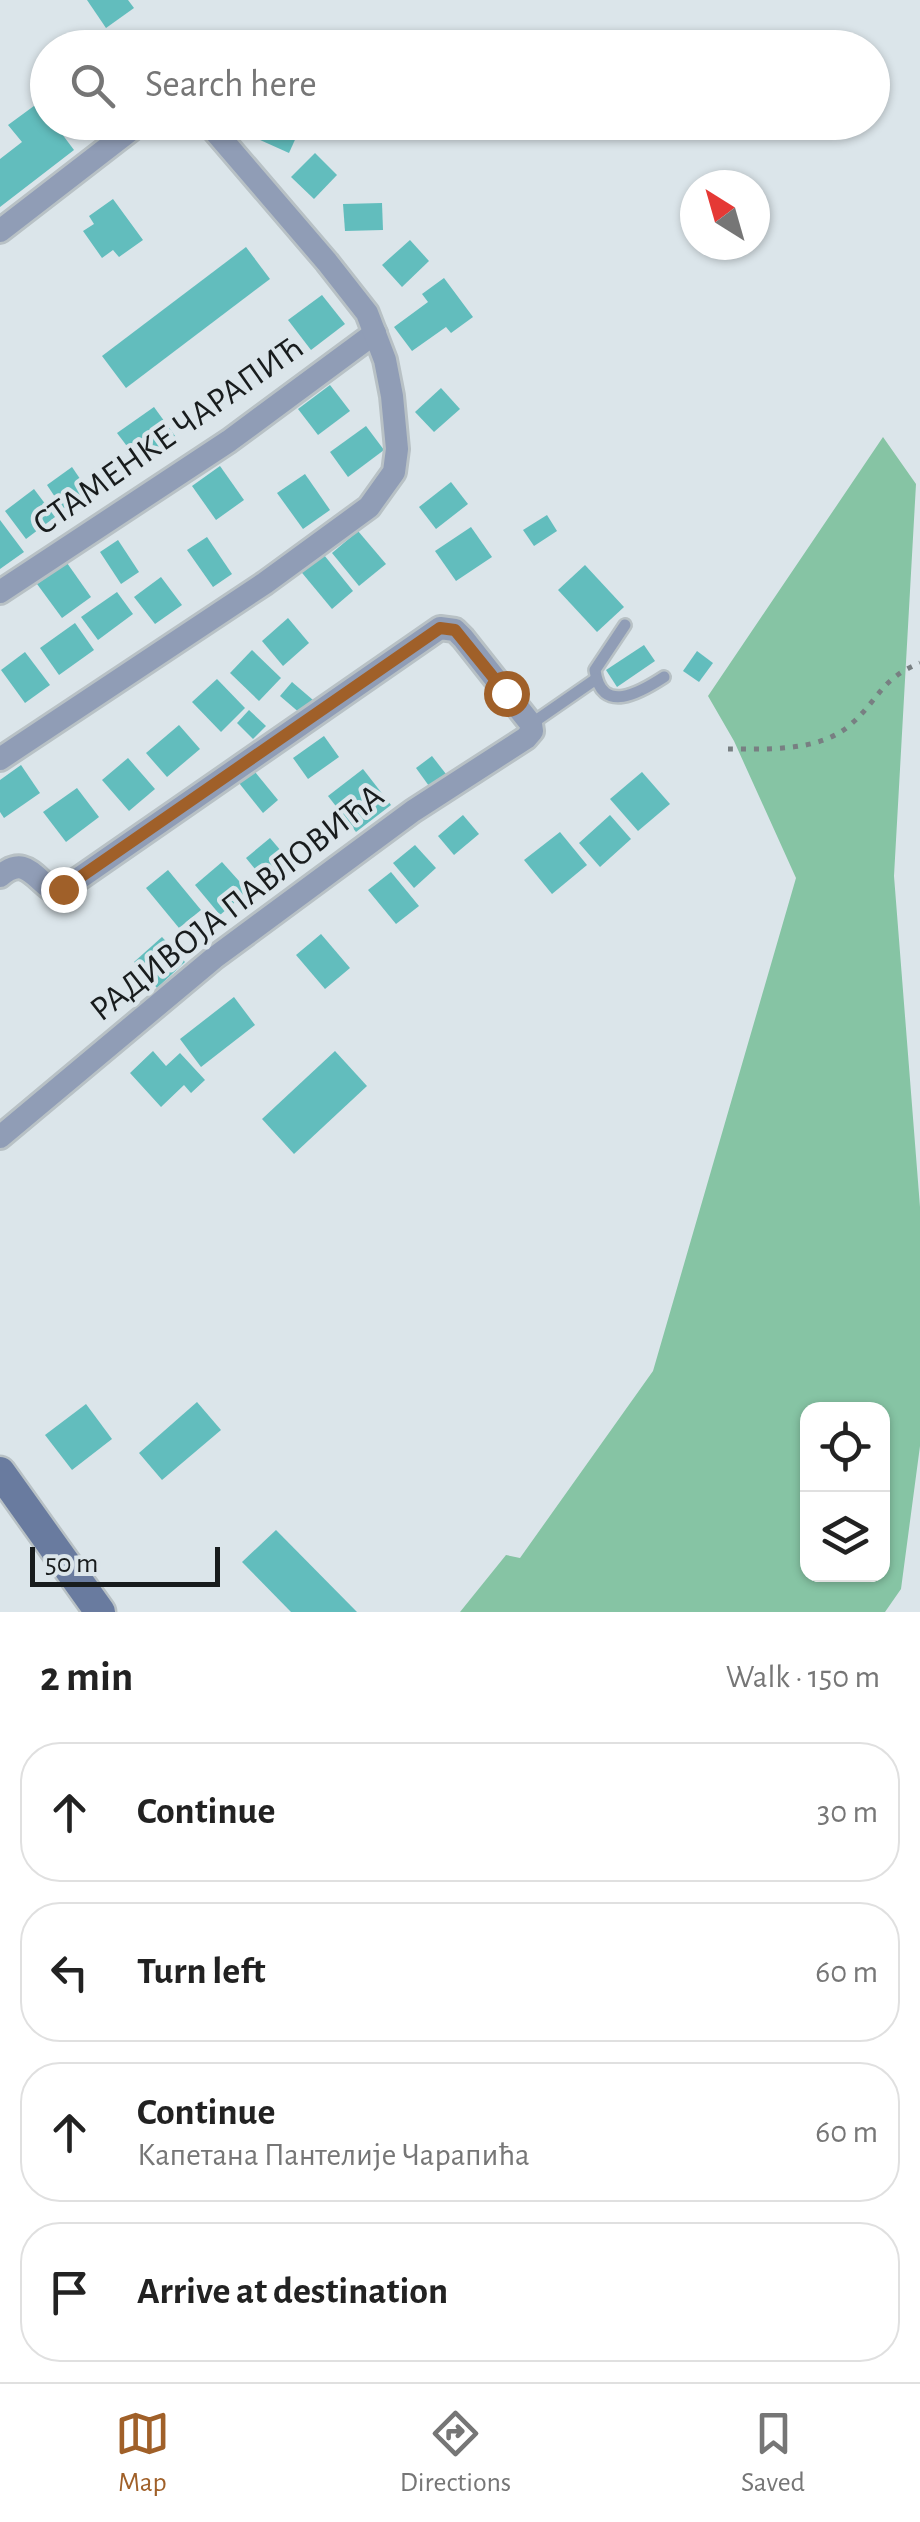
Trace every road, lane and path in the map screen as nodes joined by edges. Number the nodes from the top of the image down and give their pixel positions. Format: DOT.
graph roads {
  1 [pos="117,140"];
  2 [pos="222,140"];
  3 [pos="0,231"];
  4 [pos="375,334"];
  5 [pos="0,592"];
  6 [pos="625,625"];
  7 [pos="920,663"];
  8 [pos="664,676"];
  9 [pos="596,679"];
  10 [pos="528,731"];
  11 [pos="728,750"];
  12 [pos="0,759"];
  13 [pos="1,873"];
  14 [pos="0,1137"];
  15 [pos="0,1472"];
  16 [pos="100,1612"];
  1 -- 3 [label="street"];
  2 -- 4 [label="street"];
  4 -- 5 [label="street, СТАМЕНКЕ ЧАРАПИЋ"];
  4 -- 12 [label="street"];
  6 -- 9 [label="lane"];
  7 -- 11 [label="path"];
  8 -- 9 [label="lane"];
  9 -- 10 [label="lane"];
  10 -- 13 [label="street"];
  10 -- 14 [label="street, РАДИВОЈА ПАВЛОВИЋА"];
  15 -- 16 [label="street"];
}
